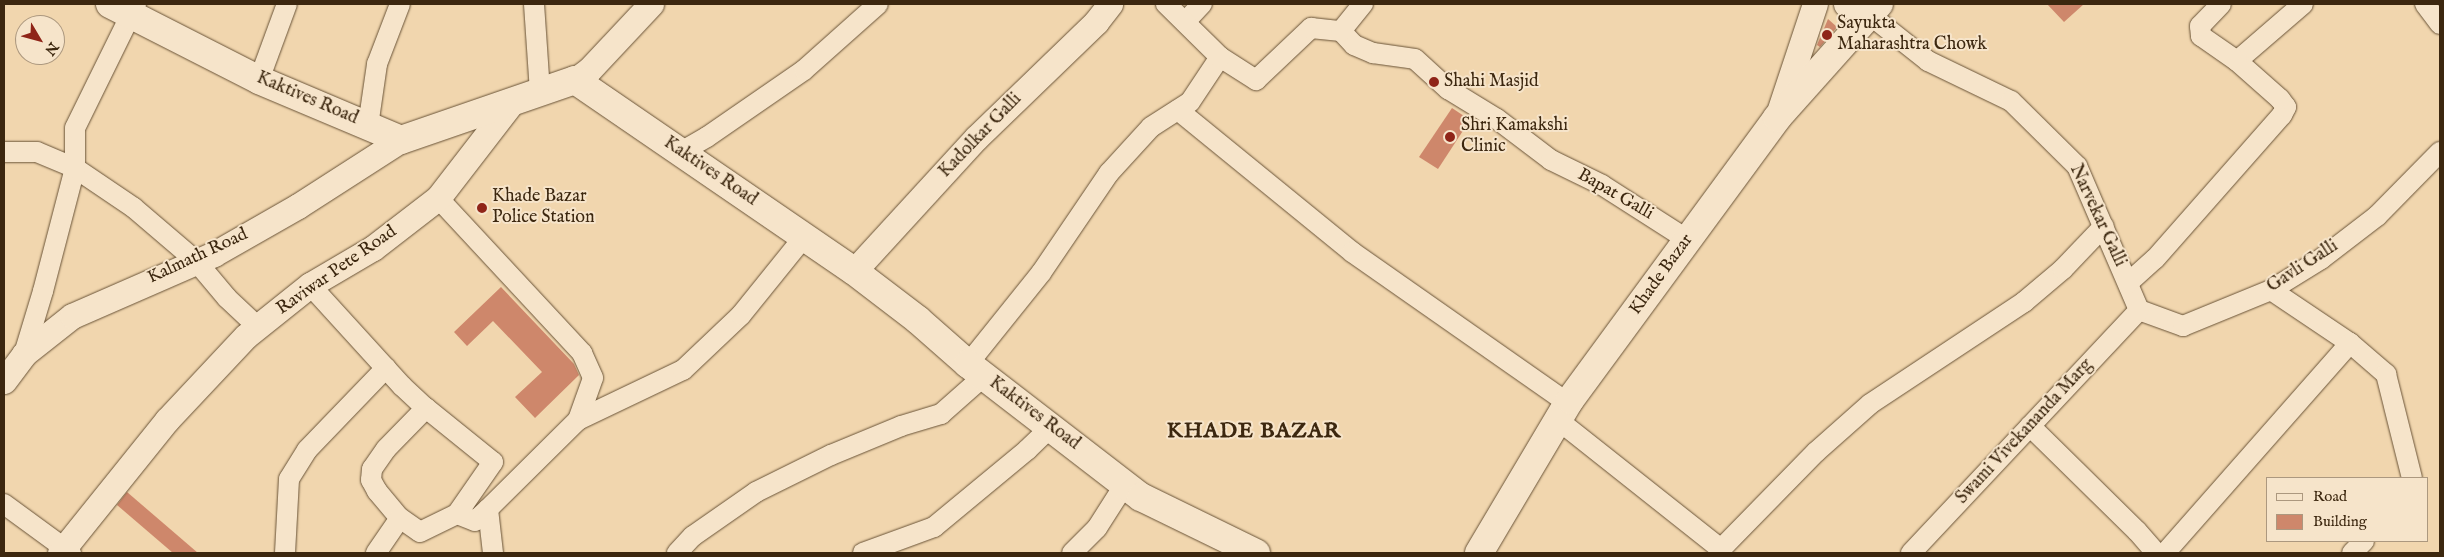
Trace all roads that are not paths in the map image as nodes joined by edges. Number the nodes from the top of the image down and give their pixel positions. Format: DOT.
graph roads {
  1 [pos="287,4"];
  2 [pos="400,4"];
  3 [pos="534,4"];
  4 [pos="651,4"];
  5 [pos="878,4"];
  6 [pos="1110,4"];
  7 [pos="1166,4"];
  8 [pos="1202,4"];
  9 [pos="1363,4"];
  10 [pos="1815,4"];
  11 [pos="2221,4"];
  12 [pos="2303,4"];
  13 [pos="2425,4"];
  14 [pos="126,7"];
  15 [pos="1865,7"];
  16 [pos="1185,22"];
  17 [pos="2440,24"];
  18 [pos="1341,31"];
  19 [pos="1220,57"];
  20 [pos="2237,62"];
  21 [pos="259,80"];
  22 [pos="576,80"];
  23 [pos="540,92"];
  24 [pos="513,101"];
  25 [pos="1178,110"];
  26 [pos="1777,118"];
  27 [pos="368,126"];
  28 [pos="401,140"];
  29 [pos="4,152"];
  30 [pos="681,152"];
  31 [pos="2440,152"];
  32 [pos="74,168"];
  33 [pos="438,198"];
  34 [pos="2104,226"];
  35 [pos="804,237"];
  36 [pos="1688,240"];
  37 [pos="196,261"];
  38 [pos="854,271"];
  39 [pos="2128,283"];
  40 [pos="310,285"];
  41 [pos="2271,290"];
  42 [pos="2139,310"];
  43 [pos="258,326"];
  44 [pos="2350,343"];
  45 [pos="24,354"];
  46 [pos="386,368"];
  47 [pos="976,370"];
  48 [pos="4,381"];
  49 [pos="426,408"];
  50 [pos="1563,412"];
  51 [pos="578,420"];
  52 [pos="2030,426"];
  53 [pos="1051,427"];
  54 [pos="2412,477"];
  55 [pos="1125,484"];
  56 [pos="4,504"];
  57 [pos="488,509"];
  58 [pos="457,514"];
  59 [pos="400,518"];
  60 [pos="2363,542"];
  61 [pos="1221,546"];
  62 [pos="65,552"];
  63 [pos="285,553"];
  64 [pos="376,553"];
  65 [pos="493,553"];
  66 [pos="678,553"];
  67 [pos="863,553"];
  68 [pos="1072,553"];
  69 [pos="1256,553"];
  70 [pos="1479,553"];
  71 [pos="1911,553"];
  72 [pos="2156,553"];
  73 [pos="2164,553"];
  74 [pos="2352,553"];
  1 -- 21 [label="street"];
  2 -- 27 [label="street"];
  3 -- 23 [label="street"];
  4 -- 22 [label="street"];
  5 -- 30 [label="street"];
  6 -- 38 [label="street, Kadolkar Galli"];
  7 -- 16 [label="street"];
  8 -- 16 [label="street"];
  9 -- 18 [label="street"];
  10 -- 26 [label="street"];
  11 -- 20 [label="street"];
  12 -- 20 [label="street"];
  13 -- 17 [label="street"];
  14 -- 21 [label="main road, Kaktives Road"];
  14 -- 32 [label="street"];
  15 -- 26 [label="main road, Khade Bazar"];
  15 -- 34 [label="street, Narvekar Galli"];
  16 -- 19 [label="street"];
  18 -- 19 [label="street"];
  18 -- 36 [label="street, Bapat Galli"];
  19 -- 25 [label="street"];
  20 -- 39 [label="street"];
  21 -- 27 [label="main road, Kaktives Road"];
  22 -- 23 [label="main road"];
  22 -- 30 [label="main road, Kaktives Road"];
  23 -- 24 [label="main road"];
  24 -- 28 [label="main road"];
  24 -- 33 [label="street, Raviwar Pete Road"];
  25 -- 47 [label="street"];
  25 -- 50 [label="street"];
  26 -- 36 [label="main road, Khade Bazar"];
  27 -- 28 [label="main road, Kaktives Road"];
  28 -- 37 [label="street, Kalmath Road"];
  29 -- 32 [label="street"];
  30 -- 35 [label="main road, Kaktives Road"];
  31 -- 41 [label="street, Gavli Galli"];
  32 -- 37 [label="street"];
  32 -- 45 [label="street"];
  33 -- 40 [label="street, Raviwar Pete Road"];
  33 -- 51 [label="street"];
  34 -- 39 [label="street, Narvekar Galli"];
  34 -- 50 [label="street"];
  35 -- 38 [label="main road, Kaktives Road"];
  35 -- 51 [label="street"];
  36 -- 50 [label="main road, Khade Bazar"];
  37 -- 43 [label="street"];
  37 -- 45 [label="street, Kalmath Road"];
  38 -- 47 [label="main road, Kaktives Road"];
  39 -- 42 [label="street, Narvekar Galli"];
  40 -- 43 [label="street, Raviwar Pete Road"];
  40 -- 46 [label="street"];
  41 -- 42 [label="street, Gavli Galli"];
  41 -- 44 [label="street"];
  42 -- 52 [label="street, Swami Vivekananda Marg"];
  43 -- 62 [label="street, Raviwar Pete Road"];
  44 -- 54 [label="street"];
  44 -- 73 [label="street"];
  45 -- 48 [label="street, Kalmath Road"];
  46 -- 49 [label="street"];
  46 -- 63 [label="street"];
  47 -- 53 [label="main road, Kaktives Road"];
  47 -- 66 [label="street"];
  49 -- 58 [label="street"];
  49 -- 59 [label="street"];
  50 -- 70 [label="main road, Khade Bazar"];
  51 -- 57 [label="street"];
  52 -- 71 [label="street, Swami Vivekananda Marg"];
  52 -- 72 [label="street"];
  53 -- 55 [label="main road, Kaktives Road"];
  53 -- 67 [label="street"];
  55 -- 61 [label="main road, Kaktives Road"];
  55 -- 68 [label="street"];
  56 -- 62 [label="street"];
  57 -- 58 [label="street"];
  57 -- 65 [label="street"];
  58 -- 59 [label="street"];
  59 -- 64 [label="street"];
  60 -- 74 [label="street"];
  61 -- 69 [label="main road, Kaktives Road"];
}
